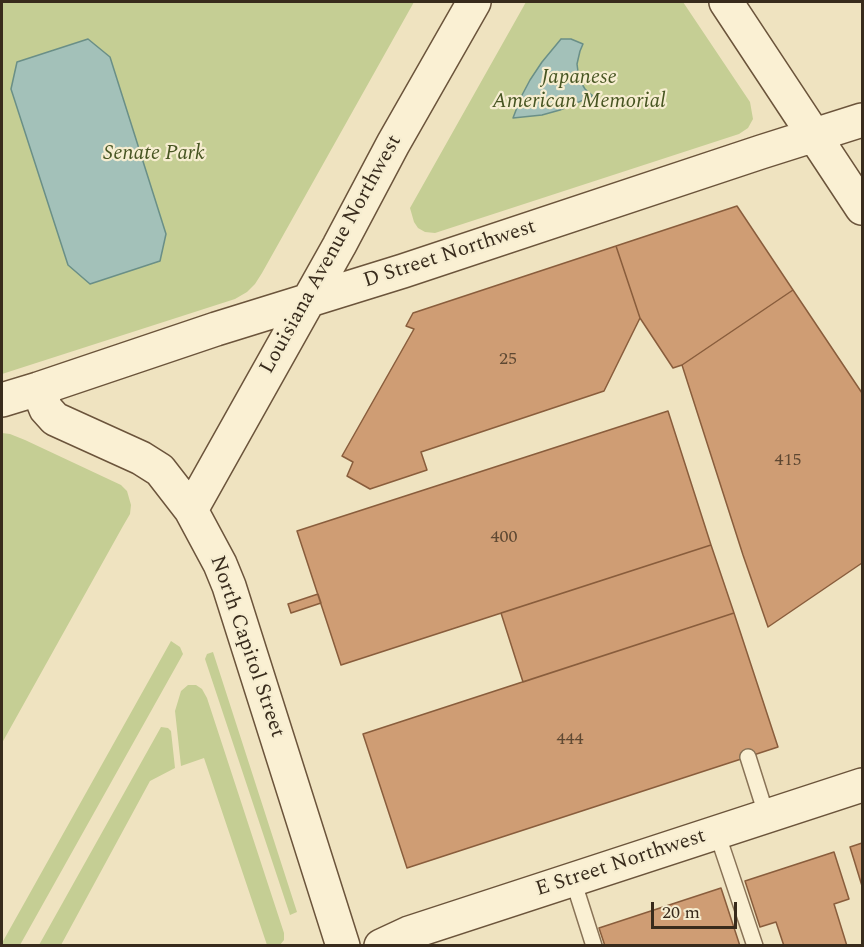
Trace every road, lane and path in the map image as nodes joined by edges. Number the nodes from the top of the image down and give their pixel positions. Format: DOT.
graph roads {
  1 [pos="474,2"];
  2 [pos="726,2"];
  3 [pos="862,120"];
  4 [pos="813,135"];
  5 [pos="862,208"];
  6 [pos="309,300"];
  7 [pos="38,389"];
  8 [pos="2,400"];
  9 [pos="191,510"];
  10 [pos="748,757"];
  11 [pos="862,785"];
  12 [pos="767,817"];
  13 [pos="717,833"];
  14 [pos="573,880"];
  15 [pos="344,945"];
  16 [pos="381,945"];
  17 [pos="594,945"];
  18 [pos="755,945"];
  1 -- 6 [label="main road, Louisiana Avenue Northwest"];
  2 -- 4 [label="main road"];
  3 -- 4 [label="main road, D Street Northwest"];
  4 -- 5 [label="main road"];
  4 -- 6 [label="main road, D Street Northwest"];
  6 -- 7 [label="main road, D Street Northwest"];
  6 -- 9 [label="main road, Louisiana Avenue Northwest"];
  7 -- 8 [label="main road, D Street Northwest"];
  7 -- 9 [label="main road, North Capitol Street"];
  9 -- 15 [label="main road, North Capitol Street"];
  10 -- 12 [label="lane"];
  11 -- 12 [label="main road, E Street Northwest"];
  12 -- 13 [label="main road, E Street Northwest"];
  13 -- 14 [label="main road, E Street Northwest"];
  13 -- 18 [label="lane"];
  14 -- 16 [label="main road, E Street Northwest"];
  14 -- 17 [label="lane"];
}
